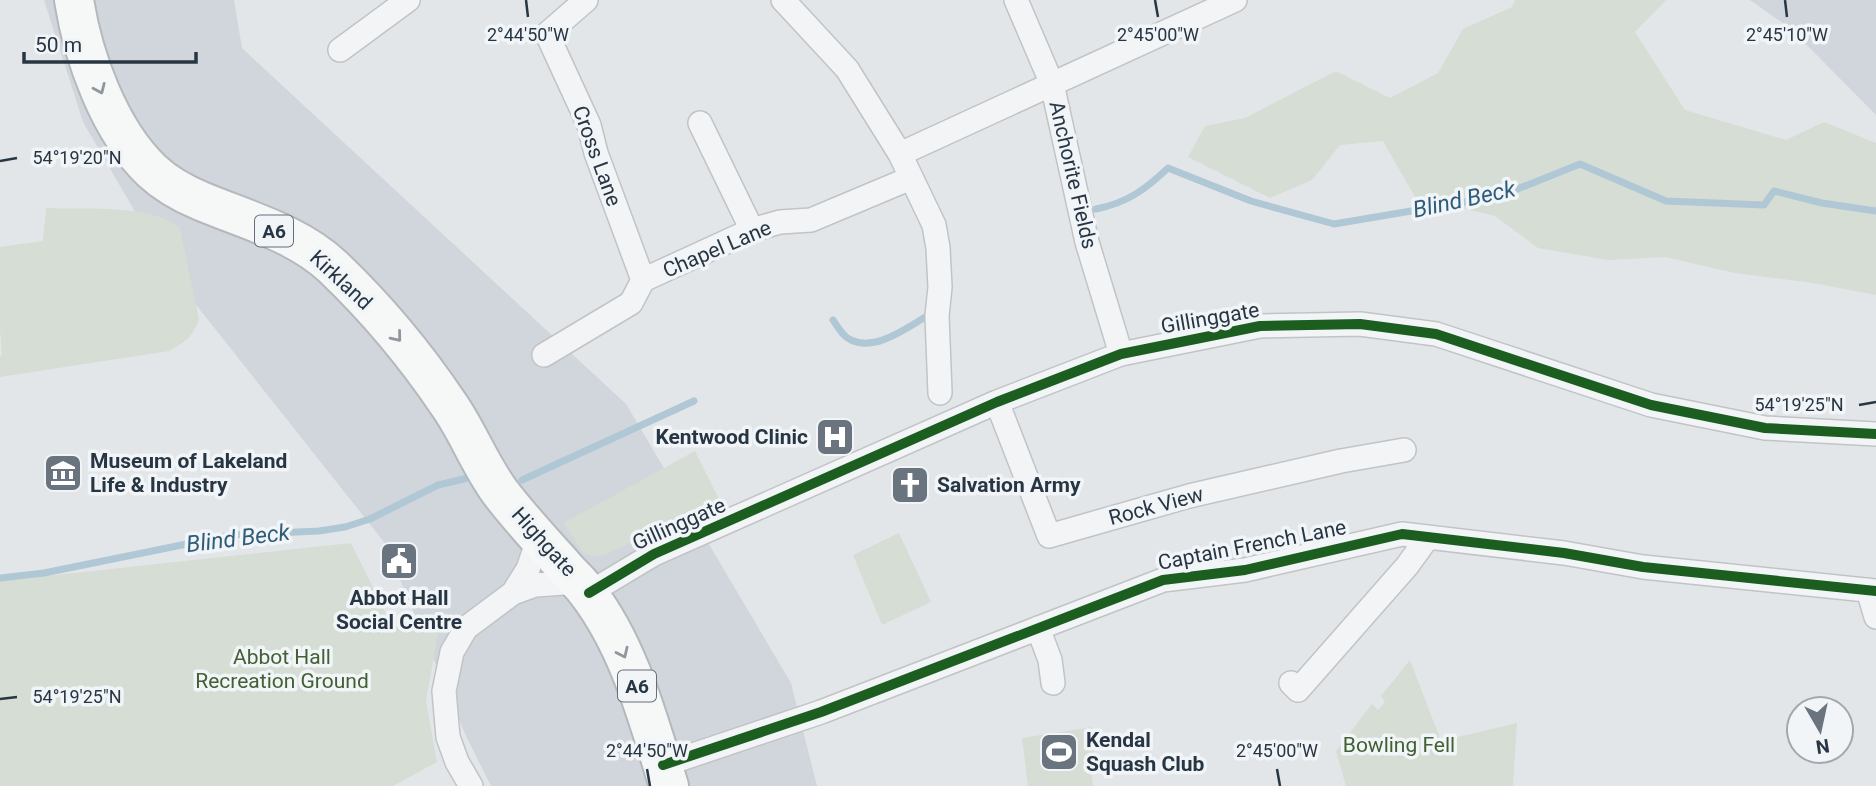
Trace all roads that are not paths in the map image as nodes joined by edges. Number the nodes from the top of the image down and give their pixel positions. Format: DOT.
graph roads {
  1 [pos="74,0"];
  2 [pos="408,0"];
  3 [pos="586,0"];
  4 [pos="783,0"];
  5 [pos="1016,0"];
  6 [pos="1235,0"];
  7 [pos="340,50"];
  8 [pos="1052,84"];
  9 [pos="700,123"];
  10 [pos="900,155"];
  11 [pos="911,178"];
  12 [pos="752,230"];
  13 [pos="643,280"];
  14 [pos="1121,354"];
  15 [pos="544,355"];
  16 [pos="940,393"];
  17 [pos="997,402"];
  18 [pos="1876,434"];
  19 [pos="1404,450"];
  20 [pos="494,482"];
  21 [pos="539,537"];
  22 [pos="1428,537"];
  23 [pos="584,588"];
  24 [pos="1872,591"];
  25 [pos="513,593"];
  26 [pos="1876,617"];
  27 [pos="1038,628"];
  28 [pos="1054,683"];
  29 [pos="1291,683"];
  30 [pos="666,776"];
  31 [pos="471,786"];
  1 -- 20 [label="highway, Kirkland / A6, one-way"];
  2 -- 7 [label="street"];
  3 -- 13 [label="street, Cross Lane"];
  4 -- 10 [label="street"];
  5 -- 8 [label="street, Anchorite Fields"];
  6 -- 8 [label="street"];
  8 -- 10 [label="street"];
  8 -- 14 [label="street, Anchorite Fields"];
  9 -- 12 [label="street"];
  10 -- 11 [label="street"];
  11 -- 12 [label="street, Chapel Lane"];
  11 -- 16 [label="street"];
  12 -- 13 [label="street, Chapel Lane"];
  13 -- 15 [label="street, Chapel Lane"];
  14 -- 17 [label="street, Gillinggate"];
  14 -- 18 [label="street, Gillinggate"];
  17 -- 19 [label="street, Rock View"];
  17 -- 23 [label="street, Gillinggate"];
  20 -- 21 [label="highway, Highgate / A6"];
  21 -- 23 [label="highway, Highgate / A6"];
  21 -- 25 [label="street"];
  22 -- 24 [label="street, Captain French Lane"];
  22 -- 27 [label="street, Captain French Lane"];
  22 -- 29 [label="street"];
  23 -- 25 [label="street"];
  23 -- 30 [label="highway, Highgate / A6, one-way"];
  24 -- 26 [label="street"];
  25 -- 31 [label="street"];
  27 -- 28 [label="street"];
  27 -- 30 [label="street, Captain French Lane"];
}
